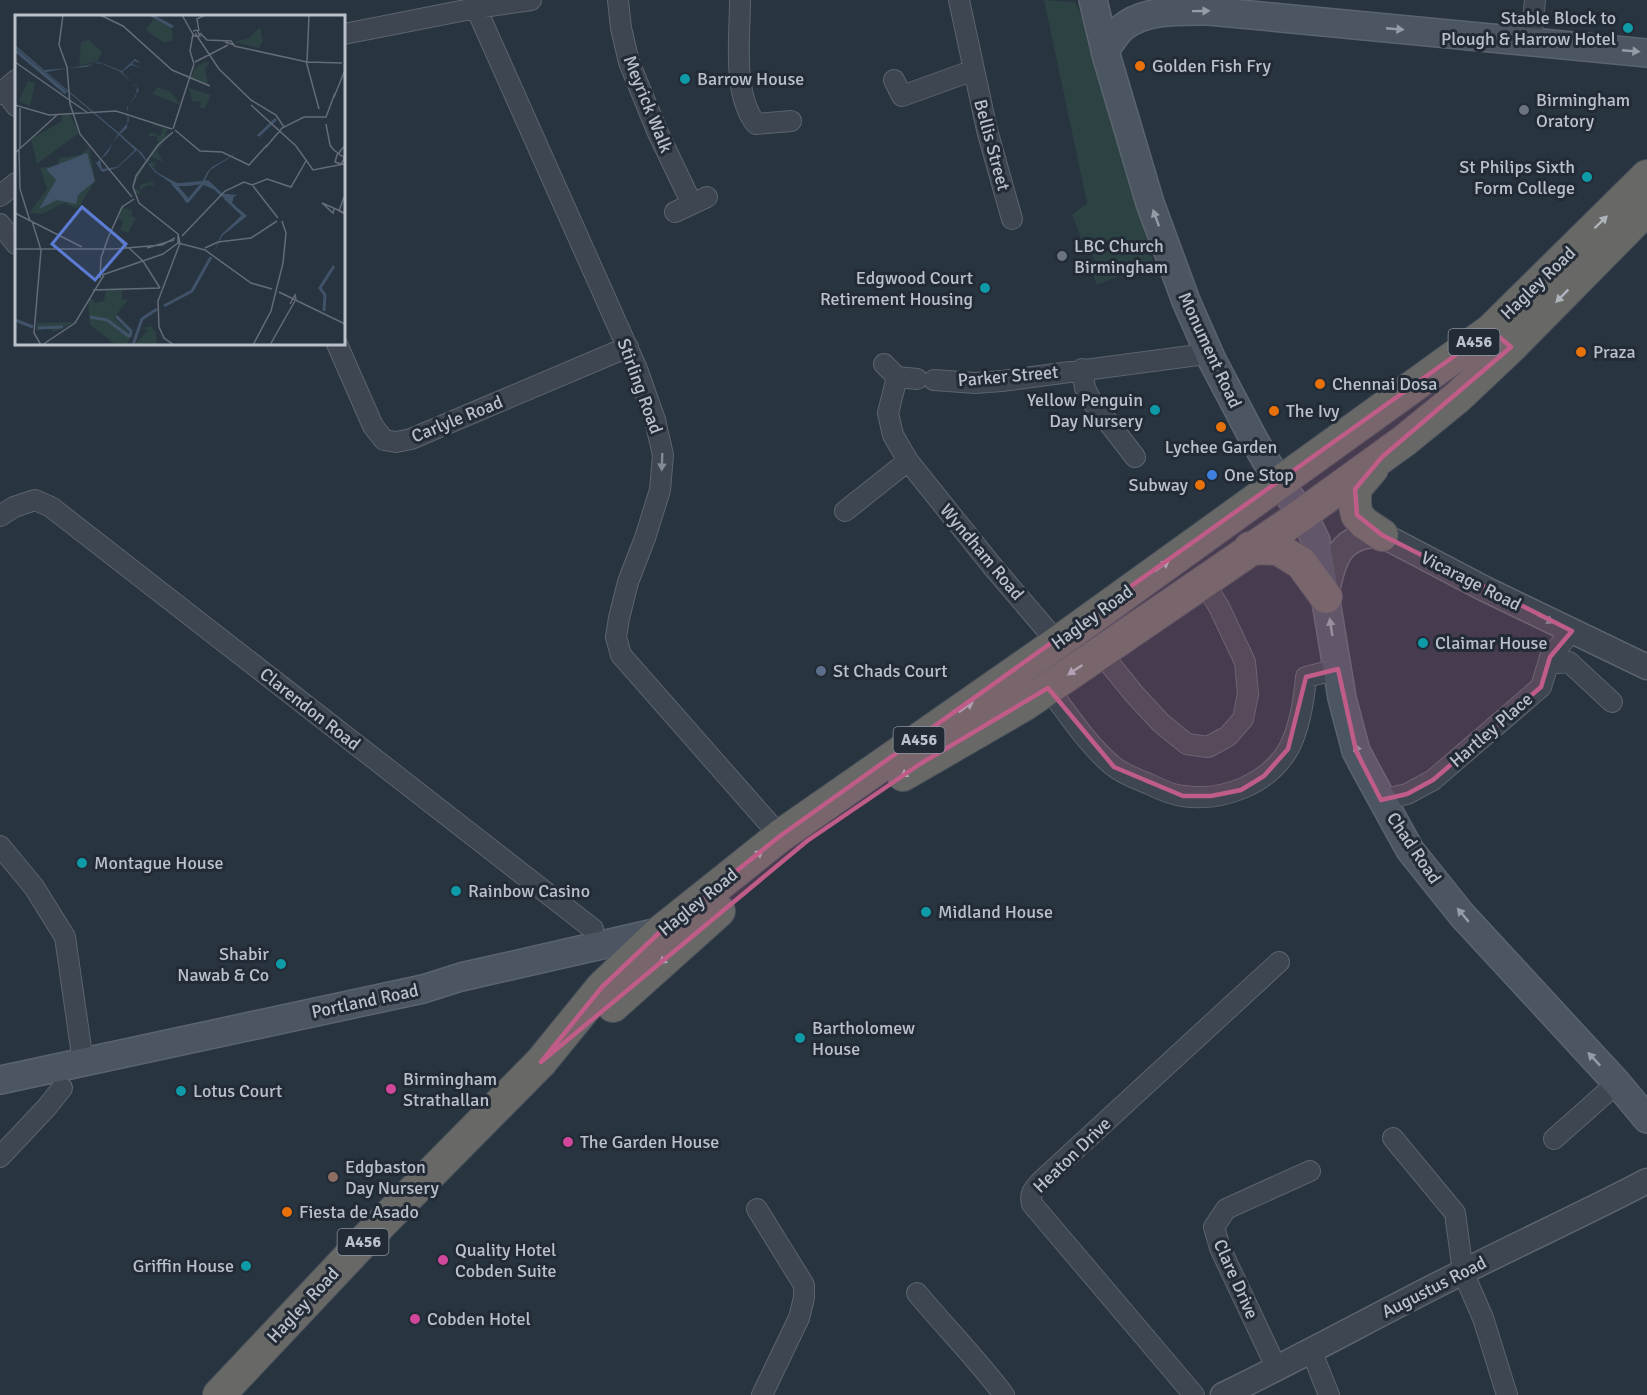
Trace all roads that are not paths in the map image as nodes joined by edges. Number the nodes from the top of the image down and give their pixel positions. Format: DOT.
graph roads {
  1 [pos="531,0"];
  2 [pos="618,0"];
  3 [pos="740,0"];
  4 [pos="960,0"];
  5 [pos="1093,0"];
  6 [pos="1103,0"];
  7 [pos="1535,0"];
  8 [pos="476,8"];
  9 [pos="1286,9"];
  10 [pos="1143,17"];
  11 [pos="345,34"];
  12 [pos="1531,43"];
  13 [pos="1105,51"];
  14 [pos="1647,53"];
  15 [pos="974,70"];
  16 [pos="894,80"];
  17 [pos="7,88"];
  18 [pos="15,104"];
  19 [pos="791,121"];
  20 [pos="1647,176"];
  21 [pos="15,184"];
  22 [pos="0,196"];
  23 [pos="692,204"];
  24 [pos="1647,209"];
  25 [pos="1012,219"];
  26 [pos="0,224"];
  27 [pos="15,243"];
  28 [pos="1501,338"];
  29 [pos="337,345"];
  30 [pos="628,347"];
  31 [pos="1209,350"];
  32 [pos="1082,369"];
  33 [pos="908,375"];
  34 [pos="1420,427"];
  35 [pos="1135,457"];
  36 [pos="1382,457"];
  37 [pos="908,461"];
  38 [pos="1279,483"];
  39 [pos="845,511"];
  40 [pos="1303,514"];
  41 [pos="0,516"];
  42 [pos="1382,535"];
  43 [pos="1250,548"];
  44 [pos="1203,581"];
  45 [pos="1326,597"];
  46 [pos="1572,631"];
  47 [pos="1060,640"];
  48 [pos="1101,652"];
  49 [pos="1548,664"];
  50 [pos="1647,667"];
  51 [pos="1338,669"];
  52 [pos="1048,688"];
  53 [pos="1612,702"];
  54 [pos="1381,800"];
  55 [pos="780,836"];
  56 [pos="0,846"];
  57 [pos="726,905"];
  58 [pos="593,929"];
  59 [pos="661,932"];
  60 [pos="1279,962"];
  61 [pos="83,1062"];
  62 [pos="541,1062"];
  63 [pos="0,1080"];
  64 [pos="1617,1083"];
  65 [pos="62,1088"];
  66 [pos="1647,1119"];
  67 [pos="1393,1138"];
  68 [pos="1554,1139"];
  69 [pos="0,1157"];
  70 [pos="1310,1171"];
  71 [pos="1647,1181"];
  72 [pos="757,1209"];
  73 [pos="1463,1272"];
  74 [pos="917,1293"];
  75 [pos="1311,1350"];
  76 [pos="1277,1369"];
  77 [pos="219,1395"];
  78 [pos="762,1395"];
  79 [pos="1004,1395"];
  80 [pos="1194,1395"];
  81 [pos="1223,1395"];
  82 [pos="1329,1395"];
  83 [pos="1507,1395"];
  1 -- 8 [label="street"];
  2 -- 23 [label="street, Meyrick Walk"];
  3 -- 19 [label="street"];
  4 -- 15 [label="street, Bellis Street"];
  5 -- 13 [label="main road, Monument Road"];
  6 -- 10 [label="main road"];
  7 -- 12 [label="street"];
  8 -- 11 [label="street"];
  8 -- 30 [label="street, Stirling Road"];
  10 -- 9 [label="main road, one-way"];
  9 -- 12 [label="main road, one-way"];
  10 -- 13 [label="main road"];
  12 -- 14 [label="main road, one-way"];
  31 -- 13 [label="main road, Monument Road, one-way"];
  15 -- 16 [label="street"];
  15 -- 25 [label="street, Bellis Street"];
  17 -- 18 [label="street"];
  28 -- 20 [label="highway, Hagley Road / A456, one-way"];
  21 -- 22 [label="street"];
  24 -- 28 [label="highway, Hagley Road / A456, one-way"];
  26 -- 27 [label="street"];
  28 -- 34 [label="highway, Hagley Road / A456"];
  28 -- 38 [label="highway, Hagley Road / A456"];
  29 -- 30 [label="street, Carlyle Road"];
  30 -- 55 [label="street, Stirling Road, one-way"];
  31 -- 32 [label="street, Parker Street"];
  31 -- 38 [label="main road, Monument Road"];
  32 -- 33 [label="street, Parker Street"];
  32 -- 35 [label="street, Parker Street"];
  33 -- 37 [label="street, Wyndham Road"];
  34 -- 36 [label="highway, Hagley Road / A456"];
  34 -- 38 [label="highway"];
  36 -- 40 [label="highway, Hagley Road / A456"];
  36 -- 42 [label="highway"];
  37 -- 39 [label="street"];
  37 -- 47 [label="street, Wyndham Road"];
  38 -- 40 [label="main road, Monument Road"];
  47 -- 38 [label="highway, Hagley Road / A456, one-way"];
  40 -- 43 [label="highway, Hagley Road / A456"];
  40 -- 45 [label="main road, Chad Road"];
  41 -- 58 [label="street, Clarendon Road"];
  42 -- 45 [label="street"];
  42 -- 46 [label="street, Vicarage Road, one-way"];
  43 -- 44 [label="highway, Hagley Road / A456"];
  43 -- 45 [label="highway"];
  44 -- 48 [label="highway, Hagley Road / A456"];
  44 -- 48 [label="street"];
  51 -- 45 [label="main road, Chad Road, one-way"];
  46 -- 49 [label="street, Hartley Place"];
  46 -- 50 [label="street, Vicarage Road"];
  47 -- 48 [label="highway"];
  55 -- 47 [label="highway, Hagley Road / A456, one-way"];
  48 -- 52 [label="highway, Hagley Road / A456, one-way"];
  49 -- 53 [label="street"];
  49 -- 54 [label="street, Hartley Place"];
  51 -- 52 [label="street"];
  54 -- 51 [label="main road, Chad Road, one-way"];
  52 -- 57 [label="highway, Hagley Road / A456, one-way"];
  64 -- 54 [label="main road, Chad Road, one-way"];
  59 -- 55 [label="highway, Hagley Road / A456, one-way"];
  56 -- 61 [label="street"];
  57 -- 59 [label="main road, Portland Road"];
  57 -- 62 [label="highway, Hagley Road / A456, one-way"];
  59 -- 61 [label="main road, Portland Road"];
  59 -- 62 [label="highway, Hagley Road / A456"];
  60 -- 80 [label="street, Heaton Drive"];
  61 -- 63 [label="main road, Portland Road"];
  62 -- 77 [label="highway, Hagley Road / A456"];
  64 -- 66 [label="main road, Chad Road"];
  64 -- 68 [label="street"];
  65 -- 69 [label="street"];
  67 -- 73 [label="street"];
  70 -- 76 [label="street, Clare Drive"];
  71 -- 73 [label="street, Augustus Road"];
  72 -- 78 [label="street"];
  73 -- 75 [label="street, Augustus Road"];
  73 -- 83 [label="street"];
  74 -- 79 [label="street"];
  75 -- 76 [label="street, Augustus Road"];
  75 -- 82 [label="street"];
  76 -- 81 [label="street, Augustus Road"];
}
